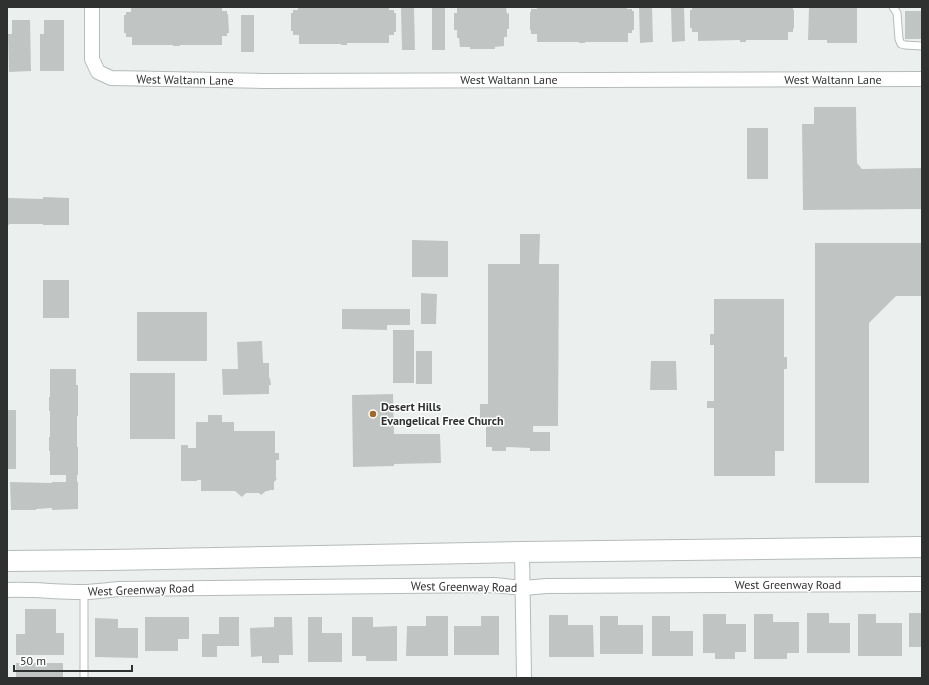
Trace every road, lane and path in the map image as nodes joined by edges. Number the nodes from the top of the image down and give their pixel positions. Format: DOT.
graph roads {
  1 [pos="92,7"];
  2 [pos="893,7"];
  3 [pos="922,46"];
  4 [pos="922,79"];
  5 [pos="922,546"];
  6 [pos="522,552"];
  7 [pos="7,561"];
  8 [pos="922,584"];
  9 [pos="523,588"];
  10 [pos="7,590"];
  11 [pos="84,592"];
  12 [pos="84,678"];
  13 [pos="524,678"];
  1 -- 4 [label="street, West Waltann Lane"];
  2 -- 3 [label="lane"];
  5 -- 6 [label="main road"];
  6 -- 7 [label="main road"];
  6 -- 9 [label="street"];
  8 -- 9 [label="street, West Greenway Road"];
  9 -- 11 [label="street, West Greenway Road"];
  9 -- 13 [label="street"];
  10 -- 11 [label="street, West Greenway Road"];
  11 -- 12 [label="lane"];
}
